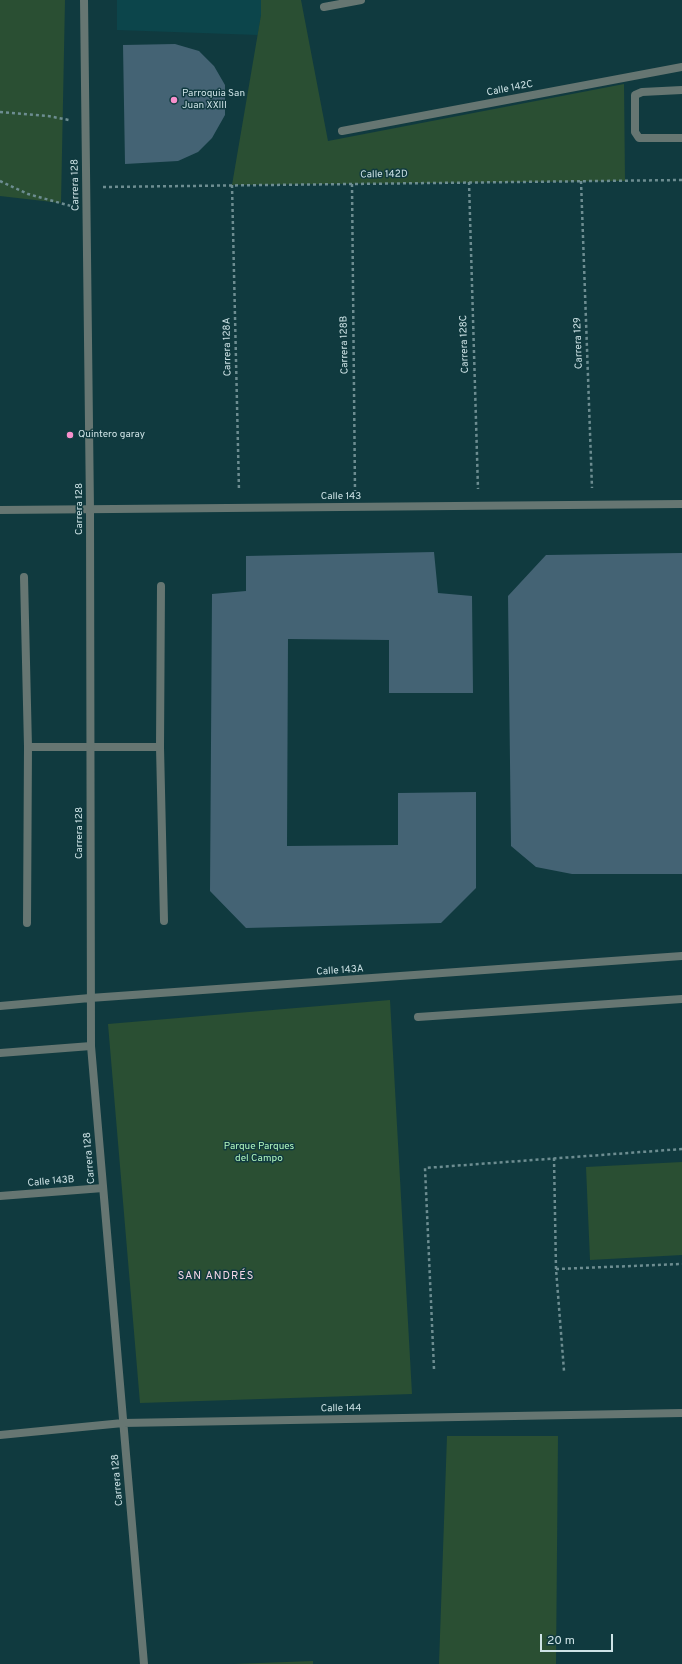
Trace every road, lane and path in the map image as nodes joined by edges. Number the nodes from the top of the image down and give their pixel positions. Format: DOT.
graph roads {
  1 [pos="84,0"];
  2 [pos="361,0"];
  3 [pos="324,7"];
  4 [pos="682,67"];
  5 [pos="682,90"];
  6 [pos="0,112"];
  7 [pos="86,122"];
  8 [pos="342,131"];
  9 [pos="682,138"];
  10 [pos="682,180"];
  11 [pos="0,181"];
  12 [pos="581,181"];
  13 [pos="469,182"];
  14 [pos="352,184"];
  15 [pos="232,185"];
  16 [pos="86,187"];
  17 [pos="87,210"];
  18 [pos="682,504"];
  19 [pos="593,505"];
  20 [pos="478,506"];
  21 [pos="355,507"];
  22 [pos="240,508"];
  23 [pos="90,509"];
  24 [pos="0,510"];
  25 [pos="24,577"];
  26 [pos="161,586"];
  27 [pos="28,747"];
  28 [pos="90,747"];
  29 [pos="160,747"];
  30 [pos="164,922"];
  31 [pos="27,923"];
  32 [pos="682,956"];
  33 [pos="90,998"];
  34 [pos="682,999"];
  35 [pos="0,1006"];
  36 [pos="418,1017"];
  37 [pos="91,1046"];
  38 [pos="0,1053"];
  39 [pos="682,1149"];
  40 [pos="554,1158"];
  41 [pos="103,1188"];
  42 [pos="0,1196"];
  43 [pos="682,1264"];
  44 [pos="556,1269"];
  45 [pos="434,1369"];
  46 [pos="564,1371"];
  47 [pos="682,1413"];
  48 [pos="123,1423"];
  49 [pos="0,1435"];
  50 [pos="144,1664"];
  1 -- 7 [label="street, Carrera 128"];
  2 -- 3 [label="street"];
  4 -- 8 [label="street, Calle 142C"];
  5 -- 9 [label="street"];
  6 -- 7 [label="path"];
  7 -- 16 [label="street, Carrera 128"];
  10 -- 12 [label="path, Calle 142D"];
  11 -- 17 [label="path"];
  12 -- 13 [label="path, Calle 142D"];
  12 -- 19 [label="path, Carrera 129"];
  13 -- 14 [label="path, Calle 142D"];
  13 -- 20 [label="path, Carrera 128C"];
  14 -- 15 [label="path, Calle 142D"];
  14 -- 21 [label="path, Carrera 128B"];
  15 -- 16 [label="path, Calle 142D"];
  15 -- 22 [label="path, Carrera 128A"];
  16 -- 17 [label="street, Carrera 128"];
  17 -- 23 [label="street, Carrera 128"];
  18 -- 19 [label="street, Calle 143"];
  19 -- 20 [label="street, Calle 143"];
  20 -- 21 [label="street, Calle 143"];
  21 -- 22 [label="street, Calle 143"];
  22 -- 23 [label="street, Calle 143"];
  23 -- 24 [label="street, Calle 143"];
  23 -- 28 [label="street, Carrera 128"];
  25 -- 27 [label="street"];
  26 -- 29 [label="street"];
  27 -- 28 [label="street"];
  27 -- 31 [label="street"];
  28 -- 29 [label="street"];
  28 -- 33 [label="street, Carrera 128"];
  29 -- 30 [label="street"];
  32 -- 33 [label="street, Calle 143A"];
  33 -- 35 [label="street, Calle 143A"];
  33 -- 37 [label="street, Carrera 128"];
  34 -- 36 [label="street"];
  37 -- 38 [label="street"];
  37 -- 41 [label="street, Carrera 128"];
  39 -- 40 [label="path"];
  40 -- 44 [label="path"];
  40 -- 45 [label="path"];
  41 -- 42 [label="street, Calle 143B"];
  41 -- 48 [label="street, Carrera 128"];
  43 -- 44 [label="path"];
  44 -- 46 [label="path"];
  47 -- 48 [label="street, Calle 144"];
  48 -- 49 [label="street, Calle 144"];
  48 -- 50 [label="street, Carrera 128"];
}
